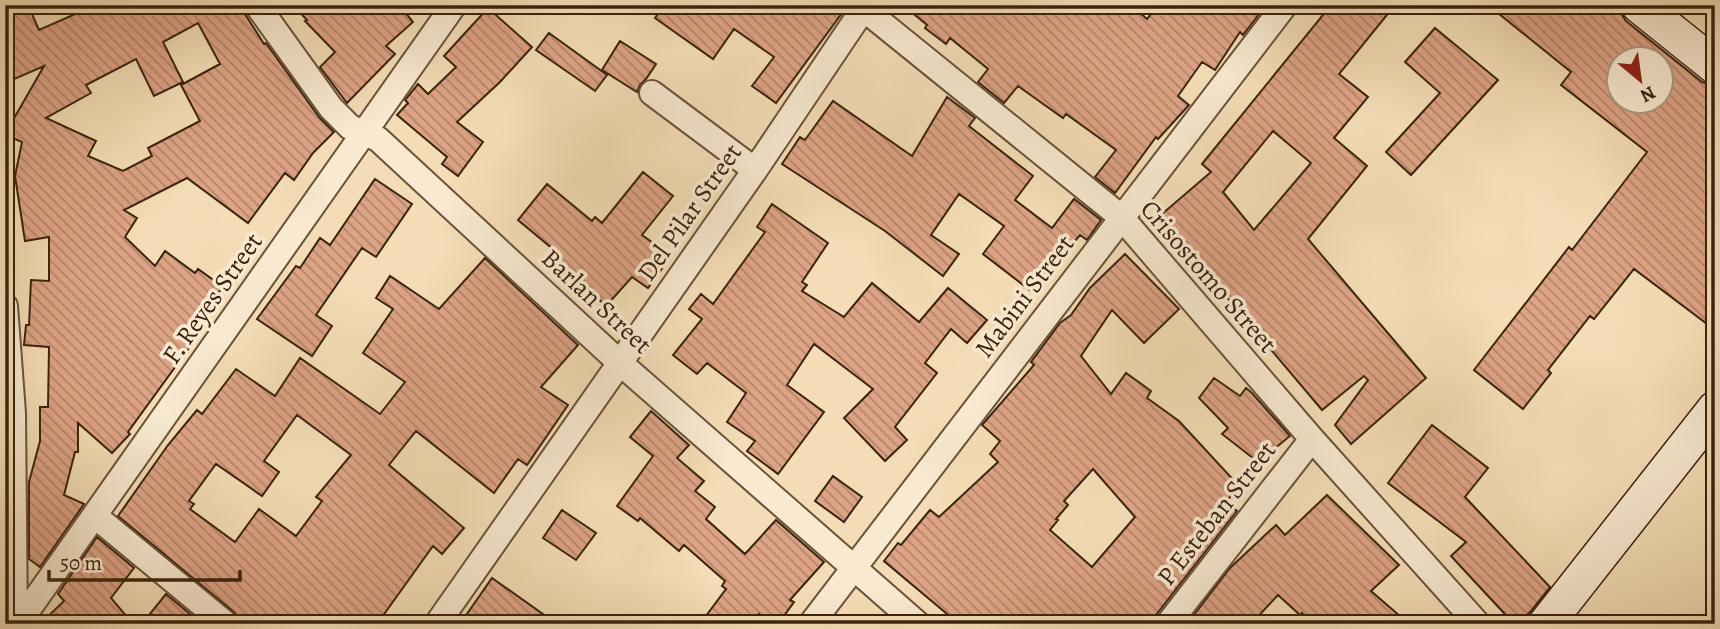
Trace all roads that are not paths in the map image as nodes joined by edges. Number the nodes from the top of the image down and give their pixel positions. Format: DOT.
graph roads {
  1 [pos="257,5"];
  2 [pos="454,5"];
  3 [pos="1285,5"];
  4 [pos="863,6"];
  5 [pos="1646,8"];
  6 [pos="1715,66"];
  7 [pos="652,93"];
  8 [pos="365,134"];
  9 [pos="755,170"];
  10 [pos="1121,217"];
  11 [pos="5,306"];
  12 [pos="619,362"];
  13 [pos="1715,409"];
  14 [pos="1312,439"];
  15 [pos="95,516"];
  16 [pos="853,568"];
  17 [pos="5,618"];
  18 [pos="14,624"];
  19 [pos="226,624"];
  20 [pos="437,624"];
  21 [pos="811,624"];
  22 [pos="918,624"];
  23 [pos="1168,624"];
  24 [pos="1478,624"];
  25 [pos="1546,624"];
  1 -- 8 [label="street, Barlan Street"];
  2 -- 8 [label="street, F. Reyes Street"];
  3 -- 10 [label="street, Mabini Street"];
  4 -- 9 [label="street, Del Pilar Street"];
  4 -- 10 [label="street, Crisostomo Street"];
  5 -- 6 [label="main road"];
  7 -- 9 [label="street"];
  8 -- 12 [label="street, Barlan Street"];
  8 -- 15 [label="street, F. Reyes Street"];
  9 -- 12 [label="street, Del Pilar Street"];
  10 -- 14 [label="street, Crisostomo Street"];
  10 -- 16 [label="street, Mabini Street"];
  11 -- 18 [label="street"];
  12 -- 16 [label="street, Barlan Street"];
  12 -- 20 [label="street, Del Pilar Street"];
  13 -- 25 [label="main road"];
  14 -- 23 [label="street, P Esteban Street"];
  14 -- 24 [label="street, Crisostomo Street"];
  15 -- 18 [label="street, F. Reyes Street"];
  15 -- 19 [label="street"];
  16 -- 21 [label="street, Mabini Street"];
  16 -- 22 [label="street, Barlan Street"];
  17 -- 18 [label="street"];
}
